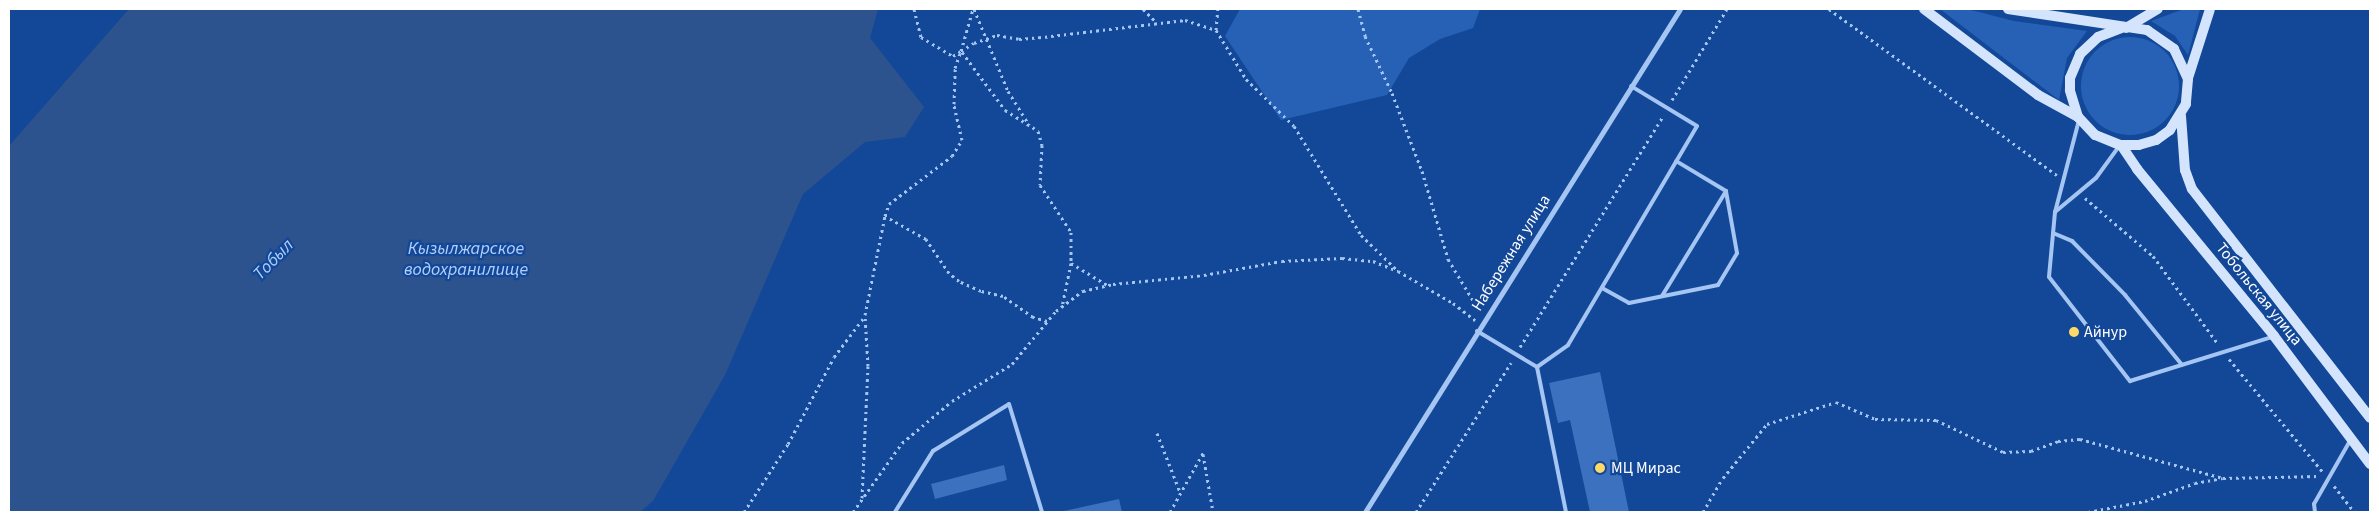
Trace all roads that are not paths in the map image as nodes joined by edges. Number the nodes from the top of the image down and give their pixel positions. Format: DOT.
graph roads {
  1 [pos="1680,9"];
  2 [pos="1924,9"];
  3 [pos="2008,9"];
  4 [pos="2158,9"];
  5 [pos="2210,9"];
  6 [pos="2123,28"];
  7 [pos="2188,78"];
  8 [pos="1631,86"];
  9 [pos="2181,116"];
  10 [pos="2079,118"];
  11 [pos="2121,145"];
  12 [pos="1676,161"];
  13 [pos="1726,191"];
  14 [pos="2055,212"];
  15 [pos="2053,233"];
  16 [pos="1602,288"];
  17 [pos="1662,296"];
  18 [pos="1477,331"];
  19 [pos="2274,336"];
  20 [pos="2182,365"];
  21 [pos="1537,367"];
  22 [pos="2370,418"];
  23 [pos="2352,439"];
  24 [pos="2370,464"];
  25 [pos="895,512"];
  26 [pos="1042,512"];
  27 [pos="1365,512"];
  28 [pos="1566,512"];
  29 [pos="2315,512"];
  1 -- 8 [label="street, Набережная улица"];
  2 -- 10 [label="street"];
  3 -- 6 [label="street"];
  4 -- 6 [label="street"];
  5 -- 7 [label="street"];
  6 -- 7 [label="street"];
  6 -- 10 [label="street"];
  7 -- 9 [label="street"];
  8 -- 12 [label="lane"];
  8 -- 18 [label="street, Набережная улица"];
  9 -- 11 [label="street"];
  9 -- 22 [label="street, Тобольская улица"];
  10 -- 11 [label="street"];
  10 -- 14 [label="lane"];
  11 -- 14 [label="lane"];
  11 -- 19 [label="street, Тобольская улица"];
  12 -- 13 [label="lane"];
  12 -- 16 [label="lane"];
  13 -- 17 [label="lane"];
  13 -- 17 [label="lane"];
  14 -- 15 [label="lane"];
  15 -- 20 [label="lane"];
  15 -- 20 [label="lane"];
  16 -- 17 [label="lane"];
  16 -- 21 [label="lane"];
  18 -- 21 [label="lane"];
  18 -- 27 [label="street, Набережная улица"];
  19 -- 20 [label="lane"];
  19 -- 23 [label="street, Тобольская улица"];
  21 -- 28 [label="lane"];
  23 -- 24 [label="street, Тобольская улица"];
  23 -- 29 [label="lane"];
  25 -- 26 [label="lane"];
}
